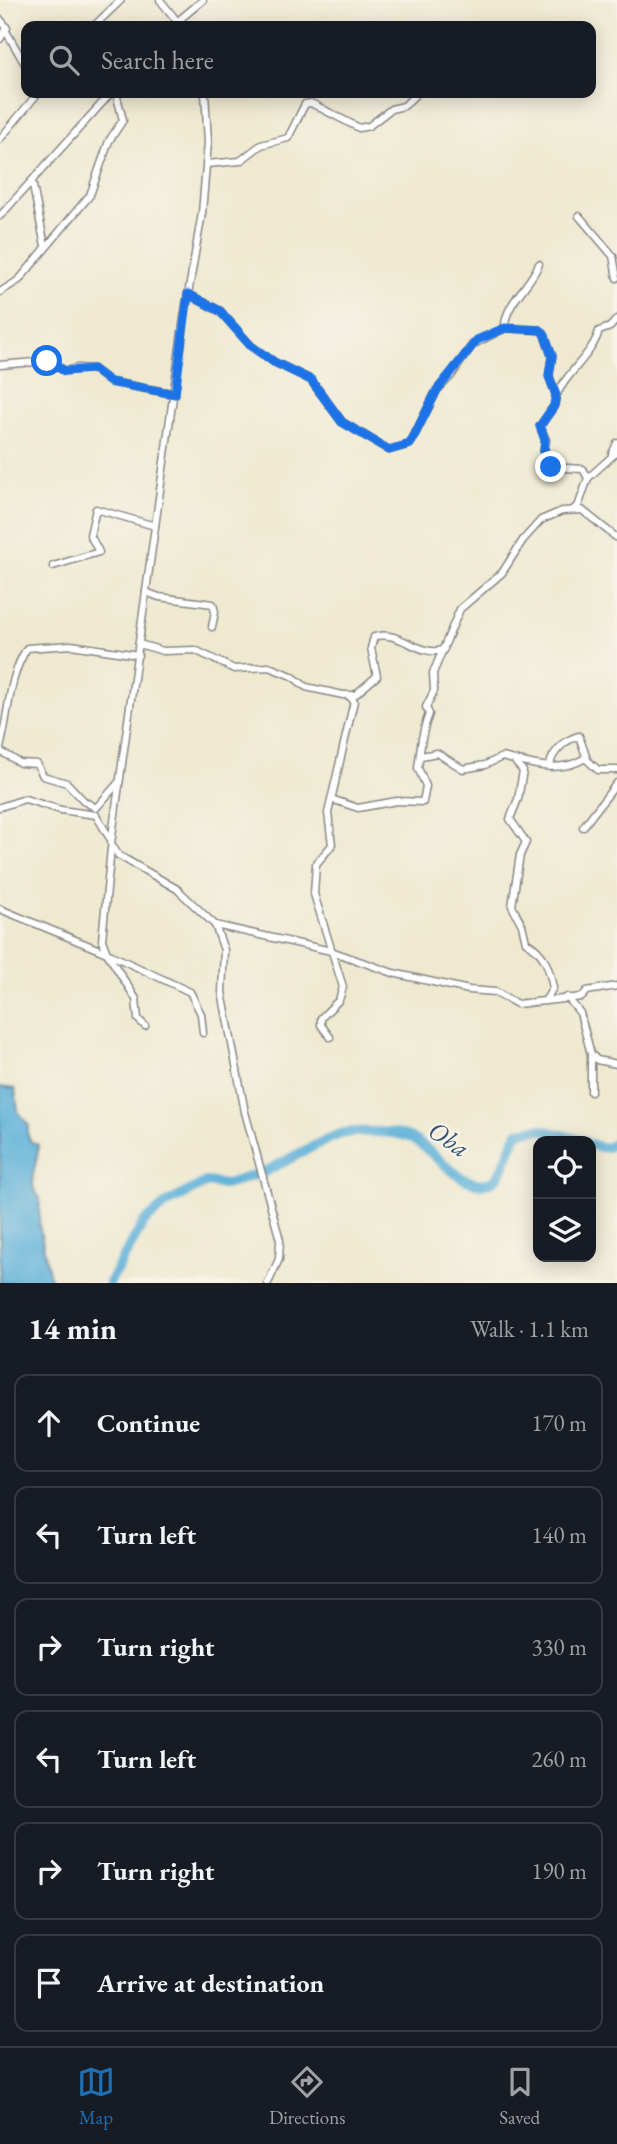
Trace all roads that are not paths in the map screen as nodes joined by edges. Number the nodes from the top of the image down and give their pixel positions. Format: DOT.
graph roads {
  1 [pos="121,0"];
  2 [pos="160,0"];
  3 [pos="203,0"];
  4 [pos="0,19"];
  5 [pos="98,21"];
  6 [pos="178,21"];
  7 [pos="183,21"];
  8 [pos="7,33"];
  9 [pos="0,39"];
  10 [pos="21,57"];
  11 [pos="34,98"];
  12 [pos="108,98"];
  13 [pos="115,98"];
  14 [pos="205,98"];
  15 [pos="412,98"];
  16 [pos="0,139"];
  17 [pos="207,164"];
  18 [pos="32,181"];
  19 [pos="0,216"];
  20 [pos="579,216"];
  21 [pos="45,246"];
  22 [pos="539,264"];
  23 [pos="617,278"];
  24 [pos="0,292"];
  25 [pos="188,294"];
  26 [pos="617,319"];
  27 [pos="505,328"];
  28 [pos="0,365"];
  29 [pos="562,383"];
  30 [pos="553,385"];
  31 [pos="175,394"];
  32 [pos="556,395"];
  33 [pos="617,443"];
  34 [pos="614,454"];
  35 [pos="588,478"];
  36 [pos="573,510"];
  37 [pos="155,527"];
  38 [pos="617,538"];
  39 [pos="53,566"];
  40 [pos="146,592"];
  41 [pos="212,627"];
  42 [pos="139,644"];
  43 [pos="444,649"];
  44 [pos="138,655"];
  45 [pos="349,696"];
  46 [pos="0,749"];
  47 [pos="421,756"];
  48 [pos="587,759"];
  49 [pos="516,763"];
  50 [pos="550,765"];
  51 [pos="617,769"];
  52 [pos="122,777"];
  53 [pos="616,787"];
  54 [pos="331,799"];
  55 [pos="0,807"];
  56 [pos="583,827"];
  57 [pos="111,844"];
  58 [pos="0,909"];
  59 [pos="215,925"];
  60 [pos="102,940"];
  61 [pos="94,948"];
  62 [pos="331,951"];
  63 [pos="107,953"];
  64 [pos="617,986"];
  65 [pos="567,997"];
  66 [pos="582,997"];
  67 [pos="545,1001"];
  68 [pos="581,1016"];
  69 [pos="145,1026"];
  70 [pos="203,1033"];
  71 [pos="330,1037"];
  72 [pos="592,1054"];
  73 [pos="617,1064"];
  74 [pos="591,1092"];
  75 [pos="268,1283"];
  1 -- 5 [label="street"];
  2 -- 6 [label="street"];
  3 -- 7 [label="street"];
  4 -- 8 [label="street"];
  8 -- 9 [label="street"];
  8 -- 10 [label="street"];
  11 -- 16 [label="street"];
  12 -- 18 [label="street"];
  13 -- 21 [label="street"];
  14 -- 17 [label="street"];
  15 -- 17 [label="street"];
  17 -- 25 [label="street"];
  18 -- 19 [label="street"];
  18 -- 21 [label="street"];
  20 -- 23 [label="street"];
  21 -- 24 [label="street"];
  22 -- 27 [label="street"];
  25 -- 27 [label="street"];
  25 -- 31 [label="street"];
  26 -- 29 [label="street"];
  27 -- 30 [label="street"];
  28 -- 31 [label="street"];
  29 -- 30 [label="street"];
  29 -- 32 [label="street"];
  30 -- 32 [label="street"];
  31 -- 37 [label="street"];
  32 -- 35 [label="street"];
  33 -- 34 [label="street"];
  34 -- 35 [label="street"];
  35 -- 36 [label="street"];
  36 -- 38 [label="street"];
  36 -- 43 [label="street"];
  37 -- 39 [label="street"];
  37 -- 40 [label="street"];
  40 -- 41 [label="street"];
  40 -- 42 [label="street"];
  42 -- 44 [label="street"];
  42 -- 45 [label="street"];
  43 -- 45 [label="street"];
  43 -- 47 [label="street"];
  44 -- 46 [label="street"];
  44 -- 52 [label="street"];
  45 -- 54 [label="street"];
  46 -- 52 [label="street"];
  47 -- 49 [label="street"];
  47 -- 54 [label="street"];
  48 -- 50 [label="street"];
  48 -- 50 [label="street"];
  48 -- 51 [label="street"];
  49 -- 50 [label="street"];
  49 -- 67 [label="street"];
  52 -- 57 [label="street"];
  53 -- 56 [label="street"];
  54 -- 62 [label="street"];
  55 -- 57 [label="street"];
  57 -- 59 [label="street"];
  57 -- 60 [label="street"];
  58 -- 61 [label="street"];
  59 -- 62 [label="street"];
  59 -- 75 [label="street"];
  60 -- 61 [label="street"];
  60 -- 63 [label="street"];
  61 -- 63 [label="street"];
  62 -- 67 [label="street"];
  62 -- 71 [label="street"];
  63 -- 69 [label="street"];
  63 -- 70 [label="street"];
  64 -- 66 [label="street"];
  65 -- 66 [label="street"];
  65 -- 67 [label="street"];
  65 -- 68 [label="street"];
  66 -- 68 [label="street"];
  68 -- 72 [label="street"];
  72 -- 73 [label="street"];
  72 -- 74 [label="street"];
}
